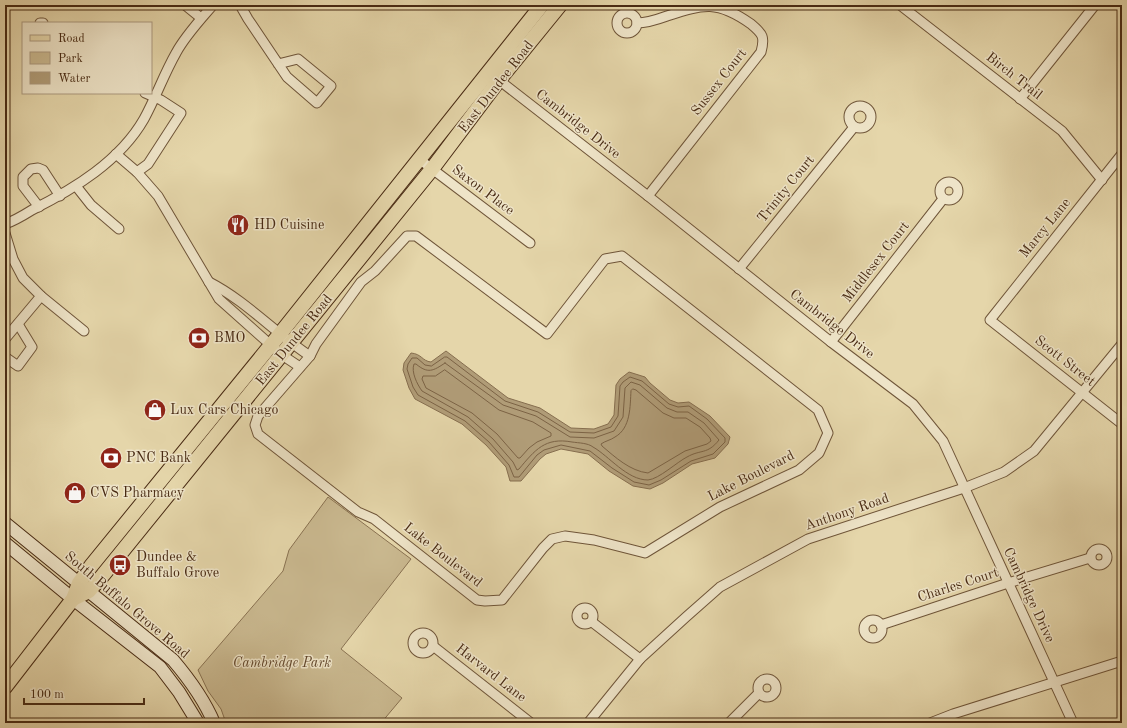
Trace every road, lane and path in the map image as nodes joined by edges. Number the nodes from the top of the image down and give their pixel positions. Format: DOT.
graph roads {
  1 [pos="185,5"];
  2 [pos="214,5"];
  3 [pos="240,5"];
  4 [pos="542,5"];
  5 [pos="560,5"];
  6 [pos="900,5"];
  7 [pos="1090,7"];
  8 [pos="201,18"];
  9 [pos="636,23"];
  10 [pos="278,64"];
  11 [pos="494,76"];
  12 [pos="147,94"];
  13 [pos="155,98"];
  14 [pos="1020,99"];
  15 [pos="854,127"];
  16 [pos="116,154"];
  17 [pos="1122,154"];
  18 [pos="419,159"];
  19 [pos="432,169"];
  20 [pos="137,172"];
  21 [pos="1102,180"];
  22 [pos="76,186"];
  23 [pos="60,196"];
  24 [pos="648,196"];
  25 [pos="943,199"];
  26 [pos="39,207"];
  27 [pos="5,224"];
  28 [pos="119,229"];
  29 [pos="5,233"];
  30 [pos="530,243"];
  31 [pos="739,269"];
  32 [pos="209,282"];
  33 [pos="41,296"];
  34 [pos="990,320"];
  35 [pos="18,324"];
  36 [pos="84,332"];
  37 [pos="5,339"];
  38 [pos="285,339"];
  39 [pos="831,342"];
  40 [pos="1122,344"];
  41 [pos="271,345"];
  42 [pos="282,355"];
  43 [pos="310,356"];
  44 [pos="5,357"];
  45 [pos="300,367"];
  46 [pos="1082,393"];
  47 [pos="1122,424"];
  48 [pos="964,488"];
  49 [pos="5,523"];
  50 [pos="5,543"];
  51 [pos="1090,558"];
  52 [pos="1008,583"];
  53 [pos="84,587"];
  54 [pos="73,599"];
  55 [pos="592,622"];
  56 [pos="881,625"];
  57 [pos="433,646"];
  58 [pos="640,659"];
  59 [pos="1122,661"];
  60 [pos="1054,683"];
  61 [pos="5,687"];
  62 [pos="759,692"];
  63 [pos="953,714"];
  64 [pos="198,723"];
  65 [pos="214,723"];
  66 [pos="532,723"];
  67 [pos="588,723"];
  68 [pos="729,723"];
  69 [pos="930,723"];
  70 [pos="957,723"];
  71 [pos="1073,723"];
  1 -- 8 [label="street"];
  2 -- 8 [label="street"];
  3 -- 10 [label="street"];
  4 -- 11 [label="main road, East Dundee Road"];
  5 -- 11 [label="main road, East Dundee Road"];
  6 -- 14 [label="street, Birch Trail"];
  7 -- 14 [label="street"];
  8 -- 13 [label="street"];
  9 -- 24 [label="street, Sussex Court"];
  10 -- 10 [label="street"];
  11 -- 18 [label="main road, East Dundee Road"];
  11 -- 19 [label="main road, East Dundee Road"];
  11 -- 24 [label="street, Cambridge Drive"];
  12 -- 13 [label="street"];
  13 -- 16 [label="street"];
  13 -- 20 [label="street"];
  14 -- 21 [label="street, Birch Trail"];
  15 -- 31 [label="street, Trinity Court"];
  16 -- 20 [label="street"];
  16 -- 22 [label="street"];
  17 -- 21 [label="street, Marcy Lane"];
  18 -- 19 [label="street, Saxon Place"];
  18 -- 38 [label="main road, East Dundee Road"];
  19 -- 30 [label="street, Saxon Place"];
  19 -- 38 [label="main road, East Dundee Road"];
  20 -- 32 [label="street"];
  21 -- 34 [label="street, Marcy Lane"];
  22 -- 23 [label="street"];
  22 -- 28 [label="street"];
  23 -- 26 [label="street"];
  23 -- 26 [label="street"];
  24 -- 31 [label="street, Cambridge Drive"];
  25 -- 39 [label="street, Middlesex Court"];
  26 -- 27 [label="street"];
  29 -- 33 [label="street"];
  31 -- 39 [label="street, Cambridge Drive"];
  32 -- 38 [label="street"];
  32 -- 41 [label="street"];
  33 -- 35 [label="street"];
  33 -- 36 [label="street"];
  34 -- 46 [label="street, Scott Street"];
  35 -- 37 [label="street"];
  35 -- 44 [label="street"];
  38 -- 41 [label="main road, East Dundee Road"];
  38 -- 42 [label="main road, East Dundee Road"];
  38 -- 43 [label="street"];
  39 -- 48 [label="street, Cambridge Drive"];
  40 -- 46 [label="street, Anthony Road"];
  41 -- 42 [label="street"];
  41 -- 53 [label="main road, East Dundee Road"];
  42 -- 45 [label="street"];
  42 -- 53 [label="main road, East Dundee Road"];
  43 -- 45 [label="street, Lake Boulevard"];
  43 -- 45 [label="street, Lake Boulevard"];
  46 -- 47 [label="street, Scott Street"];
  46 -- 48 [label="street, Anthony Road"];
  48 -- 52 [label="street, Cambridge Drive"];
  48 -- 58 [label="street, Anthony Road"];
  49 -- 53 [label="main road, South Buffalo Grove Road"];
  50 -- 54 [label="main road, South Buffalo Grove Road"];
  51 -- 52 [label="street, Charles Court"];
  52 -- 56 [label="street, Charles Court"];
  52 -- 60 [label="street, Cambridge Drive"];
  53 -- 54 [label="main road, East Dundee Road"];
  53 -- 65 [label="main road, South Buffalo Grove Road"];
  54 -- 61 [label="main road, East Dundee Road"];
  54 -- 64 [label="main road, South Buffalo Grove Road"];
  55 -- 58 [label="street"];
  57 -- 66 [label="street, Harvard Lane"];
  58 -- 67 [label="street, Anthony Road"];
  59 -- 60 [label="street"];
  60 -- 63 [label="street"];
  60 -- 71 [label="street, Cambridge Drive"];
  62 -- 68 [label="street"];
  63 -- 69 [label="street"];
  63 -- 70 [label="street"];
}
